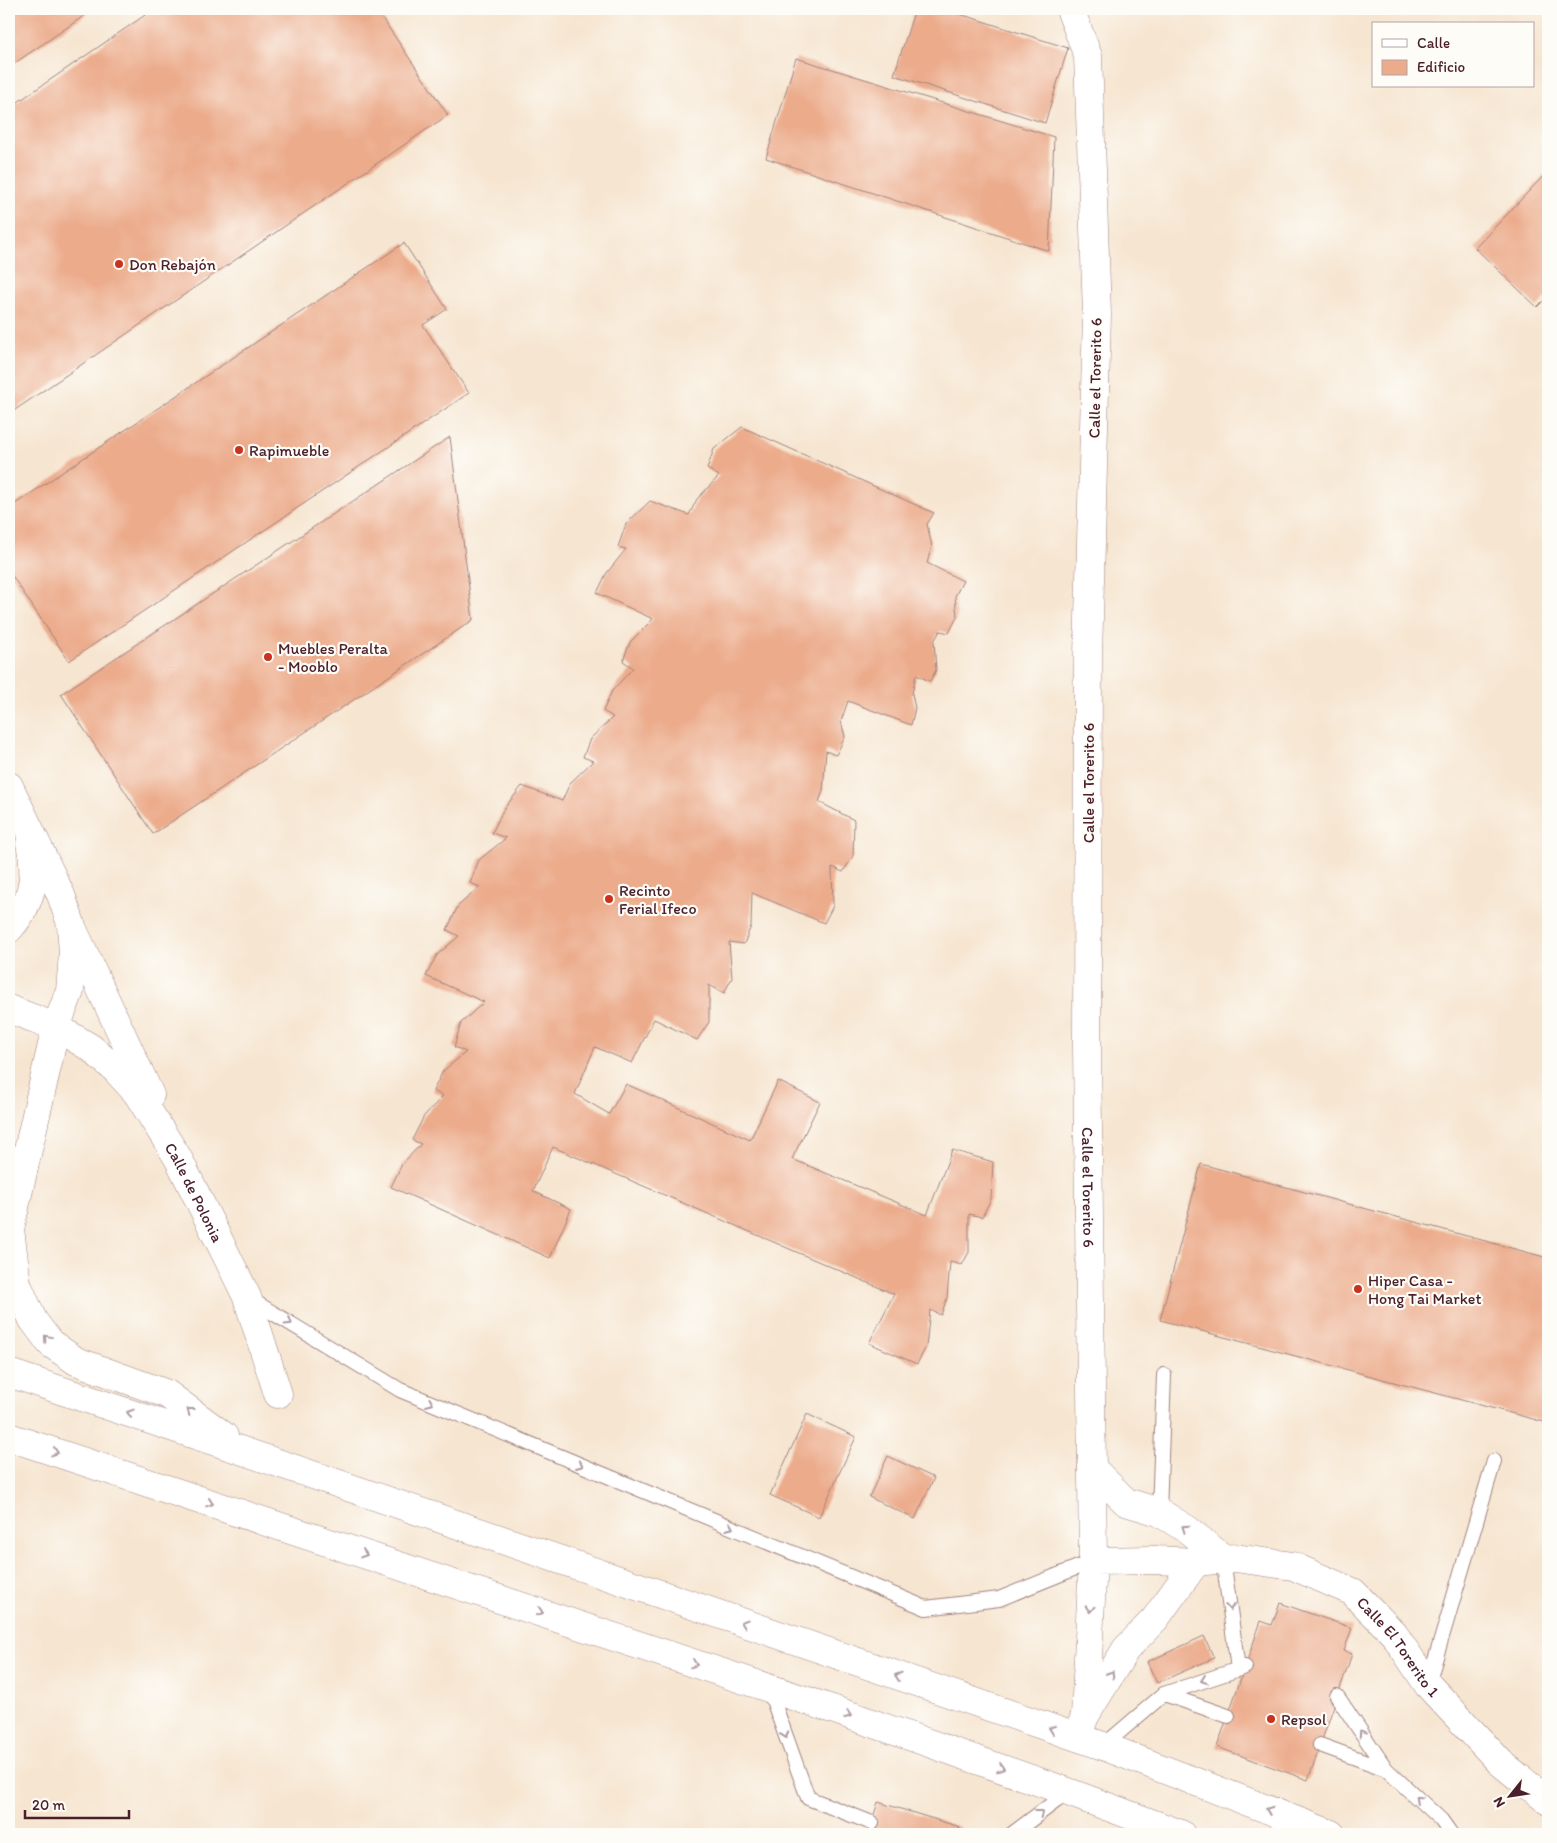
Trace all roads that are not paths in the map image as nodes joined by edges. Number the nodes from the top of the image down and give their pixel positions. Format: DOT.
graph roads {
  1 [pos="1070,9"];
  2 [pos="9,786"];
  3 [pos="25,820"];
  4 [pos="71,924"];
  5 [pos="9,930"];
  6 [pos="9,1009"];
  7 [pos="56,1027"];
  8 [pos="178,1158"];
  9 [pos="10,1230"];
  10 [pos="247,1297"];
  11 [pos="9,1373"];
  12 [pos="1164,1375"];
  13 [pos="278,1394"];
  14 [pos="9,1437"];
  15 [pos="243,1451"];
  16 [pos="1494,1461"];
  17 [pos="1092,1468"];
  18 [pos="1159,1512"];
  19 [pos="1223,1558"];
  20 [pos="1093,1561"];
  21 [pos="1196,1562"];
  22 [pos="1428,1685"];
  23 [pos="768,1689"];
  24 [pos="1164,1694"];
  25 [pos="1337,1696"];
  26 [pos="1228,1716"];
  27 [pos="1081,1727"];
  28 [pos="1320,1745"];
  29 [pos="1103,1746"];
  30 [pos="1386,1769"];
  31 [pos="1068,1792"];
  32 [pos="1548,1802"];
  33 [pos="872,1823"];
  34 [pos="1012,1834"];
  35 [pos="1181,1834"];
  36 [pos="1331,1834"];
  37 [pos="1451,1834"];
  1 -- 17 [label="street, Calle el Torerito 6"];
  2 -- 3 [label="street"];
  3 -- 4 [label="street"];
  3 -- 5 [label="street"];
  4 -- 7 [label="street"];
  4 -- 8 [label="street"];
  6 -- 7 [label="street, Calle de Polonia"];
  7 -- 8 [label="street, Calle de Polonia"];
  7 -- 9 [label="street"];
  8 -- 10 [label="street, Calle de Polonia"];
  15 -- 9 [label="street, one-way"];
  10 -- 13 [label="street, Calle de Polonia"];
  10 -- 20 [label="lane, one-way"];
  15 -- 11 [label="street, one-way"];
  12 -- 18 [label="lane"];
  14 -- 23 [label="street, one-way"];
  27 -- 15 [label="street, one-way"];
  16 -- 22 [label="lane"];
  17 -- 18 [label="street"];
  17 -- 20 [label="street, Calle el Torerito 6"];
  19 -- 18 [label="street, one-way"];
  19 -- 21 [label="street, Calle El Torerito 1"];
  19 -- 22 [label="street, Calle El Torerito 1"];
  19 -- 24 [label="lane, one-way"];
  20 -- 21 [label="street, Calle El Torerito 1"];
  20 -- 27 [label="street, Calle el Torerito 6, one-way"];
  27 -- 21 [label="street, one-way"];
  22 -- 32 [label="street, Calle El Torerito 1"];
  23 -- 31 [label="street, one-way"];
  23 -- 33 [label="lane, one-way"];
  24 -- 26 [label="lane"];
  24 -- 29 [label="lane"];
  30 -- 25 [label="lane, one-way"];
  27 -- 29 [label="street"];
  28 -- 30 [label="lane"];
  36 -- 29 [label="street, one-way"];
  37 -- 30 [label="lane, one-way"];
  34 -- 31 [label="lane, one-way"];
  31 -- 35 [label="street"];
}
